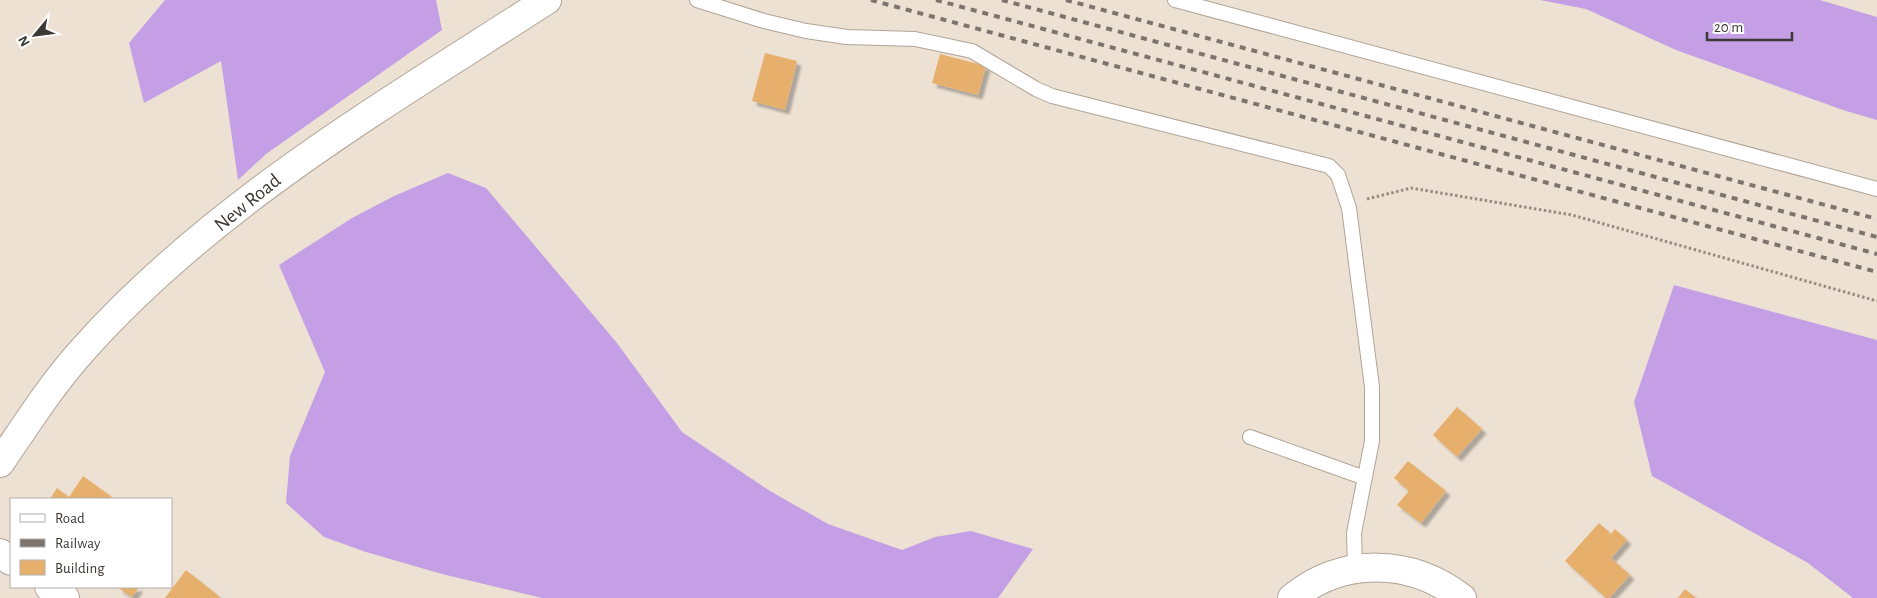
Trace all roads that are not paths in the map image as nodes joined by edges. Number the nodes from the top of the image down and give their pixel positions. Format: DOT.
graph roads {
  1 [pos="547,0"];
  2 [pos="697,0"];
  3 [pos="1176,0"];
  4 [pos="1877,189"];
  5 [pos="1250,437"];
  6 [pos="0,462"];
  7 [pos="1365,478"];
  8 [pos="1355,569"];
  9 [pos="50,588"];
  10 [pos="65,598"];
  11 [pos="1292,598"];
  12 [pos="1462,598"];
  1 -- 6 [label="street, New Road"];
  2 -- 7 [label="lane"];
  3 -- 4 [label="lane"];
  5 -- 7 [label="lane"];
  7 -- 8 [label="lane"];
  8 -- 11 [label="street"];
  8 -- 12 [label="street"];
  9 -- 10 [label="street"];
}
